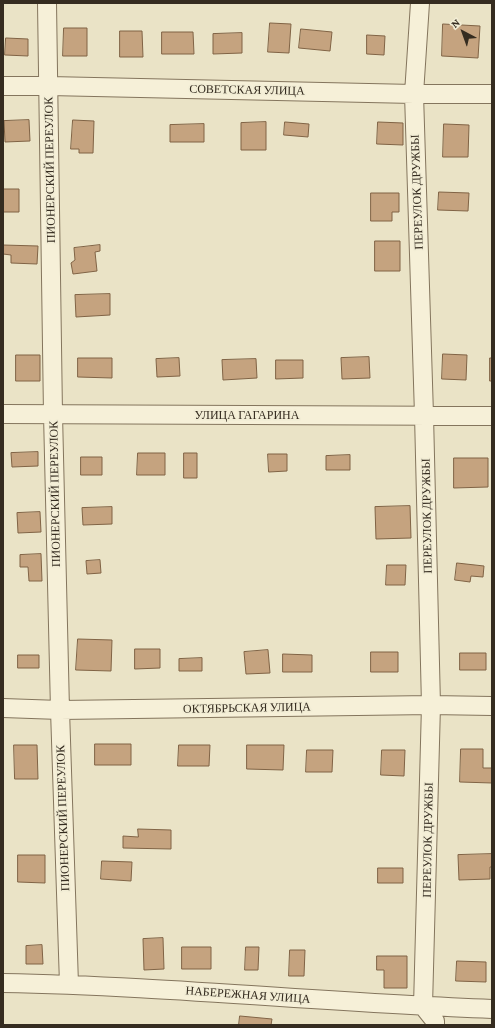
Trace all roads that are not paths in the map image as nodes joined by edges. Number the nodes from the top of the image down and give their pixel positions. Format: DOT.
graph roads {
  1 [pos="47,3"];
  2 [pos="420,3"];
  3 [pos="3,86"];
  4 [pos="49,86"];
  5 [pos="414,94"];
  6 [pos="492,94"];
  7 [pos="3,414"];
  8 [pos="53,414"];
  9 [pos="424,415"];
  10 [pos="492,416"];
  11 [pos="431,705"];
  12 [pos="492,706"];
  13 [pos="3,708"];
  14 [pos="60,710"];
  15 [pos="3,983"];
  16 [pos="69,984"];
  17 [pos="423,1006"];
  18 [pos="492,1009"];
  19 [pos="435,1025"];
  1 -- 4 [label="street, ПИОНЕРСКИЙ ПЕРЕУЛОК"];
  2 -- 5 [label="street, ПЕРЕУЛОК ДРУЖБЫ"];
  3 -- 4 [label="street, СОВЕТСКАЯ УЛИЦА"];
  4 -- 5 [label="street, СОВЕТСКАЯ УЛИЦА"];
  4 -- 8 [label="street, ПИОНЕРСКИЙ ПЕРЕУЛОК"];
  5 -- 6 [label="street, СОВЕТСКАЯ УЛИЦА"];
  5 -- 9 [label="street, ПЕРЕУЛОК ДРУЖБЫ"];
  7 -- 8 [label="street, УЛИЦА ГАГАРИНА"];
  8 -- 9 [label="street, УЛИЦА ГАГАРИНА"];
  8 -- 14 [label="street, ПИОНЕРСКИЙ ПЕРЕУЛОК"];
  9 -- 10 [label="street, УЛИЦА ГАГАРИНА"];
  9 -- 11 [label="street, ПЕРЕУЛОК ДРУЖБЫ"];
  11 -- 12 [label="street, ОКТЯБРЬСКАЯ УЛИЦА"];
  11 -- 14 [label="street, ОКТЯБРЬСКАЯ УЛИЦА"];
  11 -- 17 [label="street, ПЕРЕУЛОК ДРУЖБЫ"];
  13 -- 14 [label="street, ОКТЯБРЬСКАЯ УЛИЦА"];
  14 -- 16 [label="street, ПИОНЕРСКИЙ ПЕРЕУЛОК"];
  15 -- 16 [label="street, НАБЕРЕЖНАЯ УЛИЦА"];
  16 -- 17 [label="street, НАБЕРЕЖНАЯ УЛИЦА"];
  17 -- 18 [label="street, НАБЕРЕЖНАЯ УЛИЦА"];
  17 -- 19 [label="street"];
}
